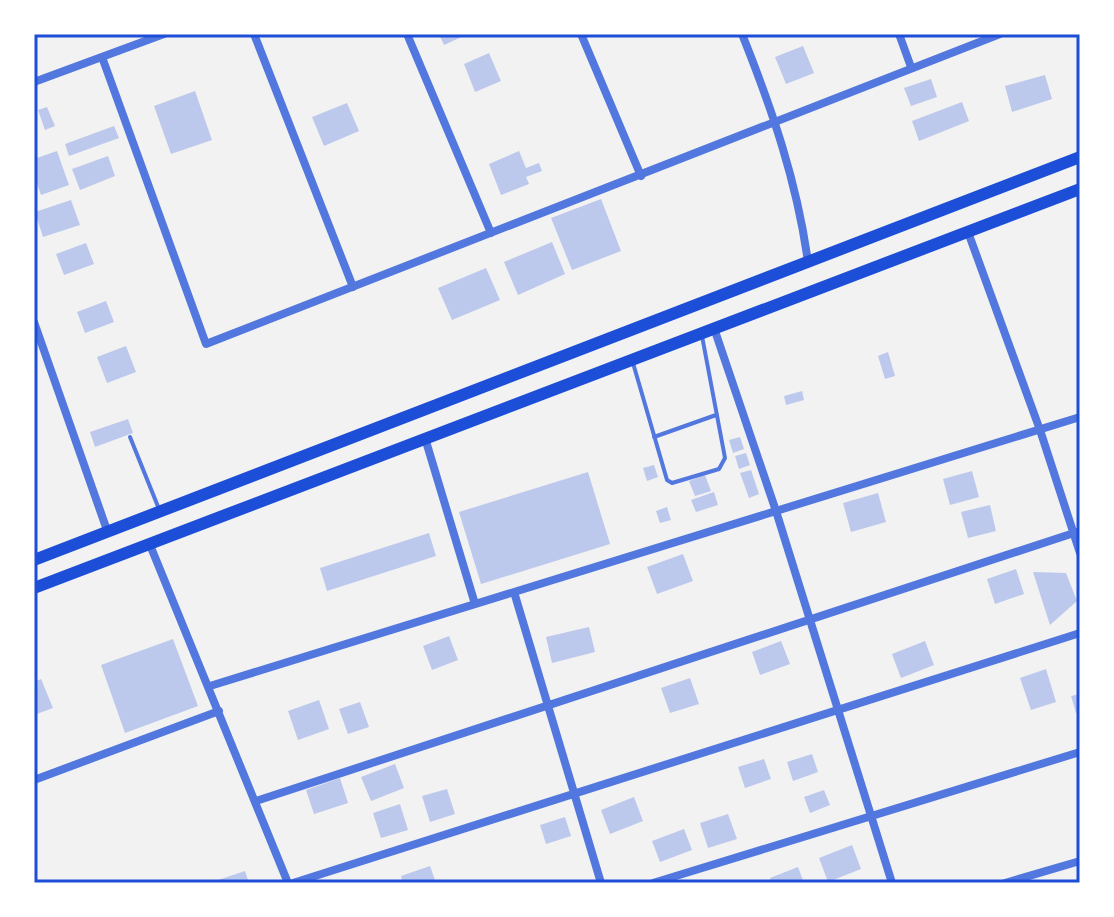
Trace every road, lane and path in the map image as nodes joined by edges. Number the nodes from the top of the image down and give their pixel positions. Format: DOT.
graph roads {
  1 [pos="164,34"];
  2 [pos="254,34"];
  3 [pos="407,34"];
  4 [pos="581,34"];
  5 [pos="742,34"];
  6 [pos="899,34"];
  7 [pos="1000,34"];
  8 [pos="102,57"];
  9 [pos="911,67"];
  10 [pos="34,82"];
  11 [pos="777,122"];
  12 [pos="1080,157"];
  13 [pos="641,176"];
  14 [pos="1080,189"];
  15 [pos="968,232"];
  16 [pos="491,233"];
  17 [pos="808,262"];
  18 [pos="353,287"];
  19 [pos="34,322"];
  20 [pos="715,331"];
  21 [pos="702,336"];
  22 [pos="632,361"];
  23 [pos="716,415"];
  24 [pos="1080,417"];
  25 [pos="1040,430"];
  26 [pos="130,437"];
  27 [pos="654,437"];
  28 [pos="425,438"];
  29 [pos="776,511"];
  30 [pos="160,513"];
  31 [pos="1076,532"];
  32 [pos="108,533"];
  33 [pos="150,545"];
  34 [pos="1080,553"];
  35 [pos="34,560"];
  36 [pos="34,588"];
  37 [pos="514,592"];
  38 [pos="475,604"];
  39 [pos="811,619"];
  40 [pos="1080,633"];
  41 [pos="210,686"];
  42 [pos="548,705"];
  43 [pos="838,710"];
  44 [pos="219,711"];
  45 [pos="1080,752"];
  46 [pos="34,780"];
  47 [pos="573,794"];
  48 [pos="256,801"];
  49 [pos="873,816"];
  50 [pos="1080,861"];
  51 [pos="1017,881"];
  52 [pos="290,883"];
  53 [pos="601,883"];
  54 [pos="653,883"];
  55 [pos="892,883"];
  56 [pos="1005,883"];
  1 -- 8 [label="street"];
  2 -- 18 [label="street"];
  3 -- 16 [label="street"];
  4 -- 13 [label="street"];
  5 -- 11 [label="street"];
  6 -- 9 [label="street"];
  7 -- 9 [label="street"];
  8 -- 10 [label="street"];
  8 -- 18 [label="street"];
  9 -- 11 [label="street"];
  11 -- 13 [label="street"];
  11 -- 17 [label="street"];
  12 -- 17 [label="highway"];
  13 -- 16 [label="street"];
  14 -- 15 [label="highway"];
  15 -- 20 [label="highway"];
  15 -- 25 [label="street"];
  16 -- 18 [label="street"];
  17 -- 30 [label="highway"];
  19 -- 32 [label="street"];
  20 -- 21 [label="highway"];
  20 -- 29 [label="street"];
  21 -- 22 [label="highway"];
  21 -- 23 [label="lane"];
  22 -- 27 [label="lane"];
  22 -- 28 [label="highway"];
  23 -- 27 [label="lane"];
  23 -- 27 [label="lane"];
  24 -- 25 [label="street"];
  25 -- 29 [label="street"];
  25 -- 31 [label="street"];
  26 -- 30 [label="lane"];
  28 -- 33 [label="highway"];
  28 -- 38 [label="street"];
  29 -- 37 [label="street"];
  29 -- 39 [label="street"];
  30 -- 32 [label="highway"];
  31 -- 34 [label="street"];
  31 -- 39 [label="street"];
  32 -- 35 [label="highway"];
  33 -- 36 [label="highway"];
  33 -- 41 [label="street"];
  37 -- 38 [label="street"];
  37 -- 42 [label="street"];
  38 -- 41 [label="street"];
  39 -- 42 [label="street"];
  39 -- 43 [label="street"];
  40 -- 43 [label="street"];
  41 -- 44 [label="street"];
  42 -- 47 [label="street"];
  42 -- 48 [label="street"];
  43 -- 47 [label="street"];
  43 -- 49 [label="street"];
  44 -- 46 [label="street"];
  44 -- 48 [label="street"];
  45 -- 49 [label="street"];
  47 -- 52 [label="street"];
  47 -- 53 [label="street"];
  48 -- 52 [label="street"];
  49 -- 54 [label="street"];
  49 -- 55 [label="street"];
  50 -- 51 [label="street"];
  51 -- 56 [label="street"];
}
